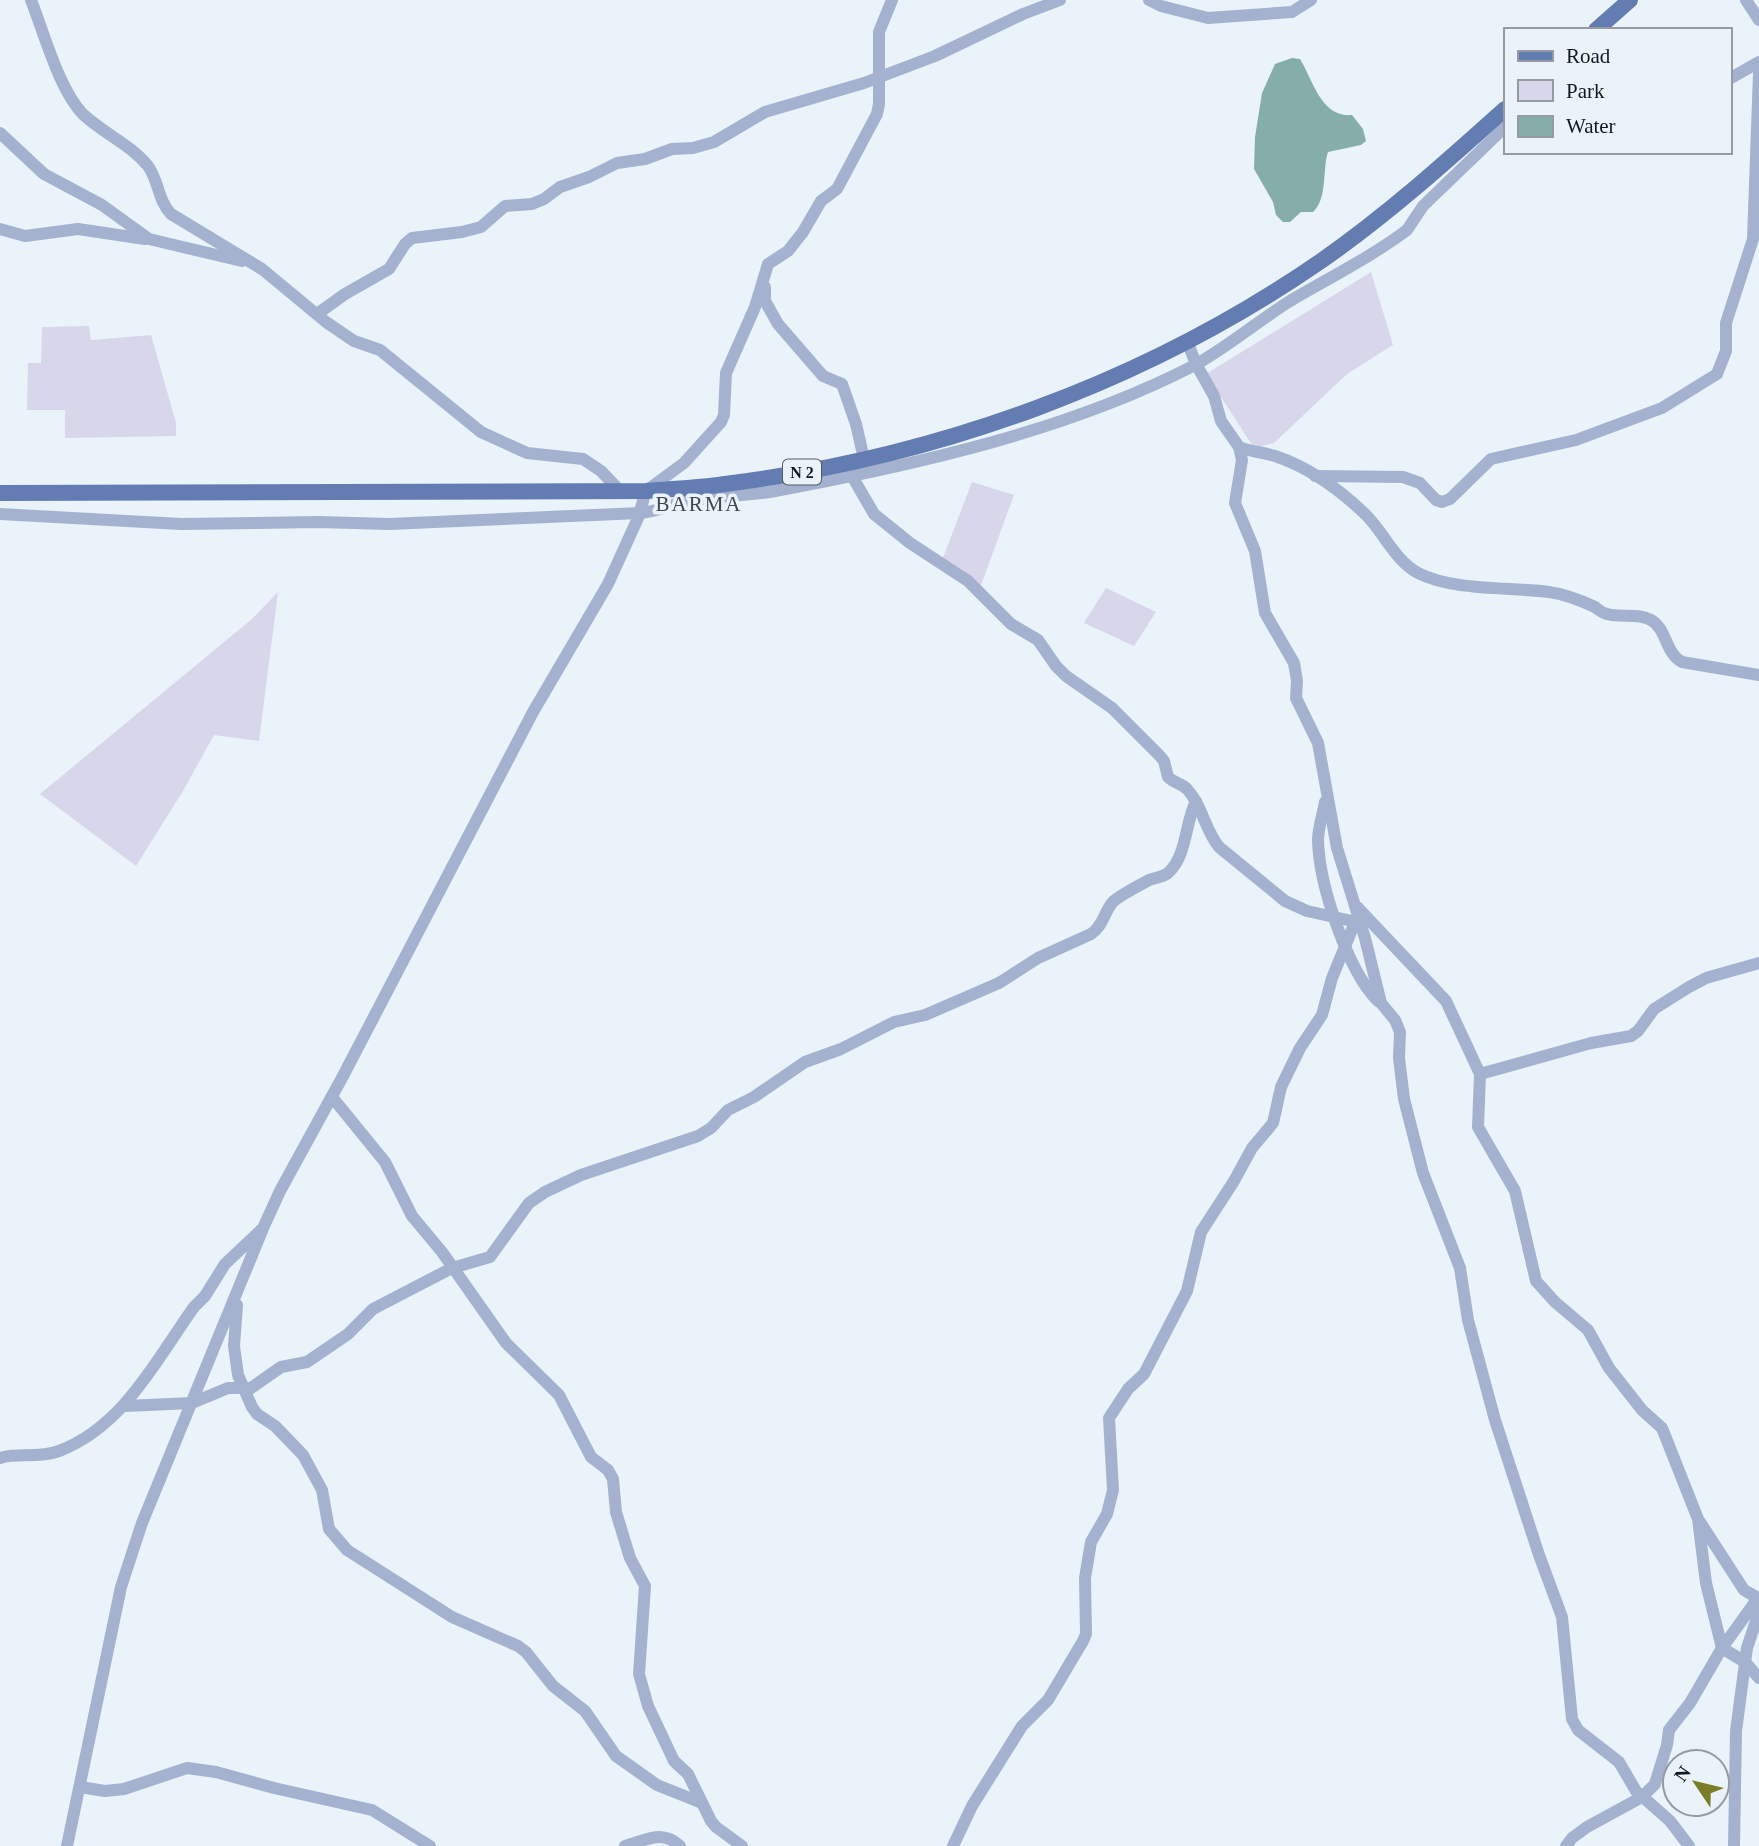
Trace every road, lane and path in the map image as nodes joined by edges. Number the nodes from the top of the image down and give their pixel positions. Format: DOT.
graph roads {
  1 [pos="31,0"];
  2 [pos="892,0"];
  3 [pos="1030,0"];
  4 [pos="1060,0"];
  5 [pos="1311,0"];
  6 [pos="1630,0"];
  7 [pos="1746,0"];
  8 [pos="1150,1"];
  9 [pos="1023,14"];
  10 [pos="1759,20"];
  11 [pos="1598,28"];
  12 [pos="1759,62"];
  13 [pos="1759,73"];
  14 [pos="878,78"];
  15 [pos="1731,78"];
  16 [pos="1504,110"];
  17 [pos="1504,128"];
  18 [pos="0,133"];
  19 [pos="0,229"];
  20 [pos="149,239"];
  21 [pos="1751,244"];
  22 [pos="1759,260"];
  23 [pos="251,263"];
  24 [pos="764,276"];
  25 [pos="317,314"];
  26 [pos="1187,341"];
  27 [pos="1196,364"];
  28 [pos="1239,447"];
  29 [pos="864,459"];
  30 [pos="852,476"];
  31 [pos="1315,476"];
  32 [pos="620,491"];
  33 [pos="646,491"];
  34 [pos="0,493"];
  35 [pos="640,513"];
  36 [pos="0,514"];
  37 [pos="1759,675"];
  38 [pos="1326,794"];
  39 [pos="1196,801"];
  40 [pos="1356,916"];
  41 [pos="1336,918"];
  42 [pos="1375,926"];
  43 [pos="1345,946"];
  44 [pos="1759,963"];
  45 [pos="1381,1003"];
  46 [pos="1480,1074"];
  47 [pos="332,1097"];
  48 [pos="264,1226"];
  49 [pos="452,1268"];
  50 [pos="238,1292"];
  51 [pos="244,1388"];
  52 [pos="192,1403"];
  53 [pos="124,1406"];
  54 [pos="0,1458"];
  55 [pos="1698,1519"];
  56 [pos="1759,1597"];
  57 [pos="1722,1648"];
  58 [pos="1745,1662"];
  59 [pos="1759,1678"];
  60 [pos="80,1787"];
  61 [pos="1642,1797"];
  62 [pos="702,1803"];
  63 [pos="956,1844"];
  64 [pos="68,1846"];
  65 [pos="430,1846"];
  66 [pos="625,1846"];
  67 [pos="680,1846"];
  68 [pos="742,1846"];
  69 [pos="1566,1846"];
  70 [pos="1689,1846"];
  71 [pos="1734,1846"];
  1 -- 23 [label="street"];
  2 -- 14 [label="street"];
  3 -- 9 [label="street"];
  4 -- 9 [label="street"];
  5 -- 8 [label="street"];
  6 -- 11 [label="main road"];
  7 -- 10 [label="street"];
  9 -- 14 [label="street"];
  12 -- 15 [label="street"];
  13 -- 21 [label="street"];
  14 -- 24 [label="street"];
  14 -- 25 [label="street"];
  16 -- 26 [label="main road, N 2"];
  17 -- 27 [label="street"];
  18 -- 20 [label="street"];
  19 -- 20 [label="street"];
  20 -- 23 [label="street"];
  21 -- 22 [label="street"];
  21 -- 31 [label="street"];
  23 -- 25 [label="street"];
  24 -- 29 [label="street"];
  24 -- 33 [label="street"];
  25 -- 32 [label="street"];
  26 -- 27 [label="street"];
  26 -- 29 [label="main road, N 2"];
  27 -- 28 [label="street"];
  27 -- 30 [label="street"];
  28 -- 31 [label="street"];
  28 -- 38 [label="street"];
  29 -- 33 [label="main road, N 2"];
  30 -- 35 [label="street"];
  30 -- 39 [label="street"];
  31 -- 37 [label="street"];
  32 -- 33 [label="main road, N 2"];
  32 -- 34 [label="main road, N 2"];
  33 -- 35 [label="street"];
  35 -- 36 [label="street"];
  35 -- 47 [label="street"];
  38 -- 40 [label="street"];
  38 -- 41 [label="street"];
  39 -- 41 [label="street"];
  39 -- 49 [label="street"];
  40 -- 41 [label="street"];
  40 -- 42 [label="street"];
  40 -- 42 [label="street"];
  40 -- 43 [label="street"];
  40 -- 45 [label="street"];
  41 -- 43 [label="street"];
  42 -- 46 [label="street"];
  43 -- 45 [label="street"];
  43 -- 63 [label="street"];
  44 -- 46 [label="street"];
  45 -- 61 [label="street"];
  46 -- 55 [label="street"];
  47 -- 48 [label="street"];
  47 -- 49 [label="street"];
  48 -- 50 [label="street"];
  48 -- 53 [label="street"];
  49 -- 51 [label="street"];
  49 -- 62 [label="street"];
  50 -- 51 [label="street"];
  50 -- 52 [label="street"];
  51 -- 52 [label="street"];
  51 -- 62 [label="street"];
  52 -- 53 [label="street"];
  52 -- 60 [label="street"];
  53 -- 54 [label="street"];
  55 -- 56 [label="street"];
  55 -- 57 [label="street"];
  56 -- 57 [label="street"];
  56 -- 58 [label="street"];
  57 -- 58 [label="street"];
  57 -- 61 [label="street"];
  58 -- 59 [label="street"];
  58 -- 71 [label="street"];
  60 -- 64 [label="street"];
  60 -- 65 [label="street"];
  61 -- 69 [label="street"];
  61 -- 70 [label="street"];
  62 -- 68 [label="street"];
  66 -- 67 [label="street"];
}
